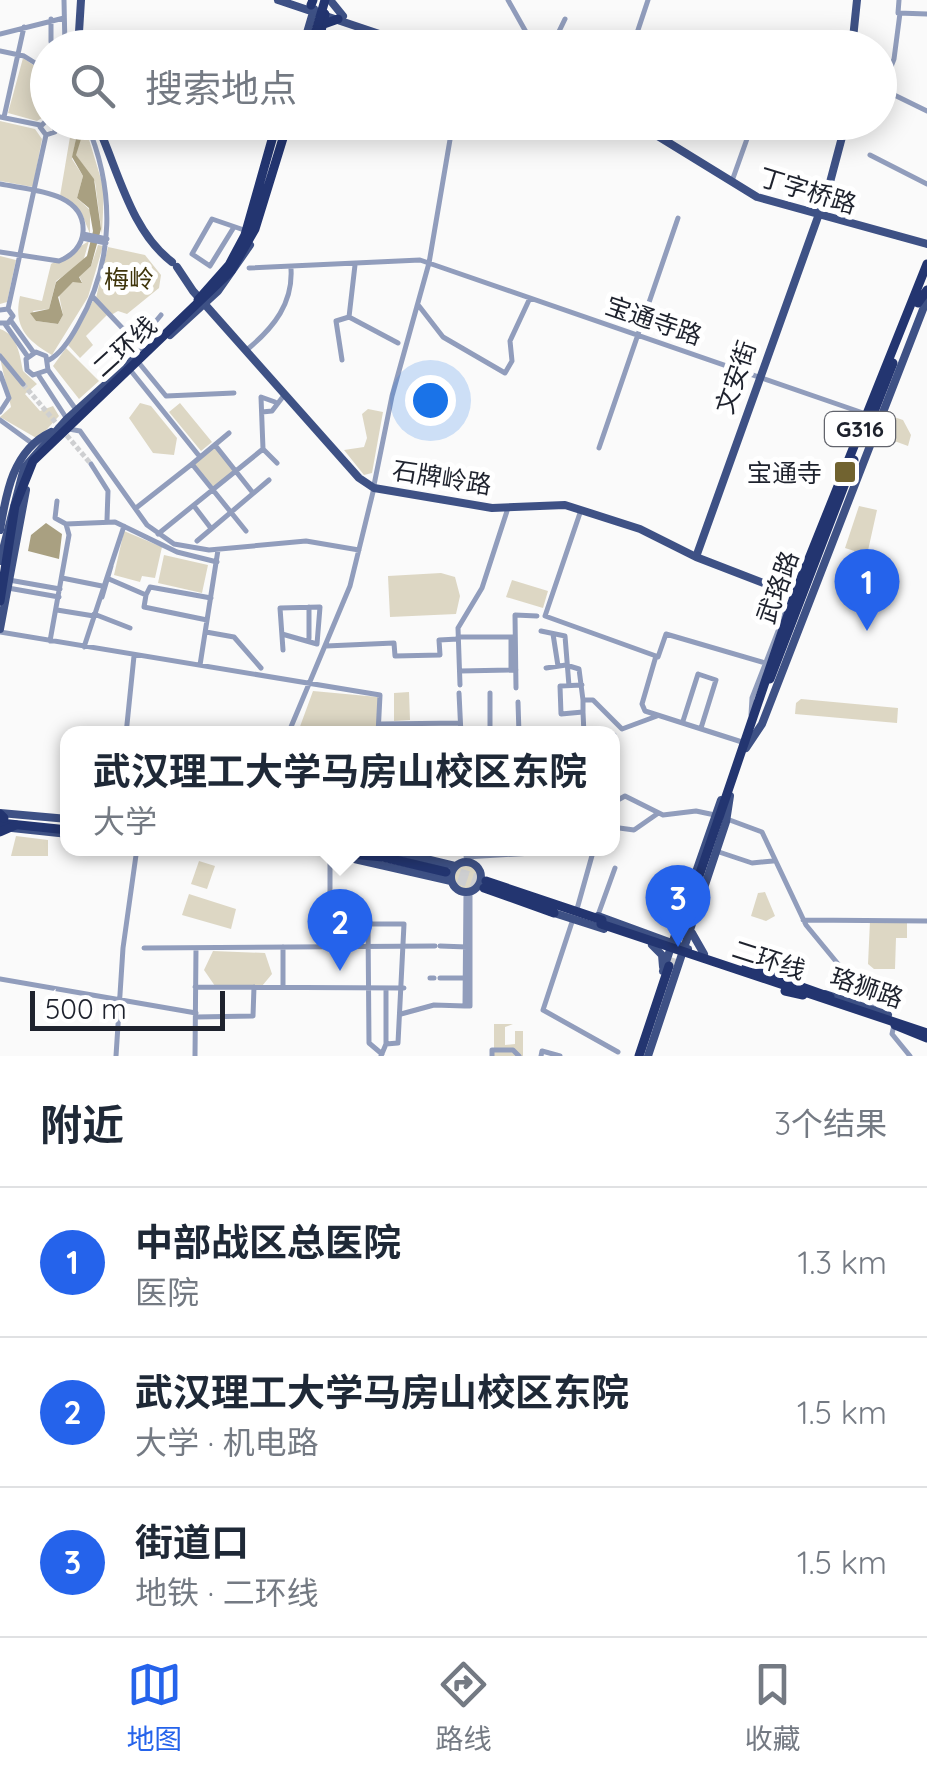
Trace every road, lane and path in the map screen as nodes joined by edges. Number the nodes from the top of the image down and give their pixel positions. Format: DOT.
graph roads {
  1 [pos="64,0"];
  2 [pos="80,0"];
  3 [pos="278,0"];
  4 [pos="508,0"];
  5 [pos="648,0"];
  6 [pos="858,0"];
  7 [pos="899,0"];
  8 [pos="315,5"];
  9 [pos="900,13"];
  10 [pos="927,14"];
  11 [pos="340,17"];
  12 [pos="64,18"];
  13 [pos="50,19"];
  14 [pos="565,19"];
  15 [pos="24,27"];
  16 [pos="50,30"];
  17 [pos="64,30"];
  18 [pos="78,30"];
  19 [pos="311,30"];
  20 [pos="311,30"];
  21 [pos="371,30"];
  22 [pos="379,30"];
  23 [pos="524,30"];
  24 [pos="559,30"];
  25 [pos="638,30"];
  26 [pos="855,30"];
  27 [pos="0,34"];
  28 [pos="897,36"];
  29 [pos="0,50"];
  30 [pos="18,54"];
  31 [pos="30,61"];
  32 [pos="897,97"];
  33 [pos="927,111"];
  34 [pos="2,117"];
  35 [pos="30,123"];
  36 [pos="45,140"];
  37 [pos="91,140"];
  38 [pos="105,140"];
  39 [pos="280,140"];
  40 [pos="280,140"];
  41 [pos="280,140"];
  42 [pos="281,140"];
  43 [pos="450,140"];
  44 [pos="664,140"];
  45 [pos="667,140"];
  46 [pos="747,140"];
  47 [pos="840,140"];
  48 [pos="870,155"];
  49 [pos="732,181"];
  50 [pos="0,184"];
  51 [pos="927,184"];
  52 [pos="34,192"];
  53 [pos="817,214"];
  54 [pos="678,218"];
  55 [pos="234,228"];
  56 [pos="247,230"];
  57 [pos="86,237"];
  58 [pos="104,241"];
  59 [pos="927,242"];
  60 [pos="0,252"];
  61 [pos="20,257"];
  62 [pos="243,259"];
  63 [pos="428,263"];
  64 [pos="175,264"];
  65 [pos="927,264"];
  66 [pos="355,265"];
  67 [pos="249,268"];
  68 [pos="291,269"];
  69 [pos="236,270"];
  70 [pos="927,282"];
  71 [pos="927,290"];
  72 [pos="93,297"];
  73 [pos="530,298"];
  74 [pos="200,301"];
  75 [pos="922,301"];
  76 [pos="419,306"];
  77 [pos="8,309"];
  78 [pos="0,310"];
  79 [pos="213,313"];
  80 [pos="161,315"];
  81 [pos="349,316"];
  82 [pos="5,322"];
  83 [pos="185,322"];
  84 [pos="636,334"];
  85 [pos="398,343"];
  86 [pos="140,347"];
  87 [pos="249,348"];
  88 [pos="31,355"];
  89 [pos="0,356"];
  90 [pos="49,360"];
  91 [pos="342,360"];
  92 [pos="139,363"];
  93 [pos="48,370"];
  94 [pos="130,371"];
  95 [pos="0,373"];
  96 [pos="39,376"];
  97 [pos="758,377"];
  98 [pos="24,384"];
  99 [pos="234,393"];
  100 [pos="286,393"];
  101 [pos="275,402"];
  102 [pos="0,412"];
  103 [pos="262,412"];
  104 [pos="866,414"];
  105 [pos="78,415"];
  106 [pos="0,420"];
  107 [pos="68,424"];
  108 [pos="51,432"];
  109 [pos="229,434"];
  110 [pos="86,441"];
  111 [pos="215,445"];
  112 [pos="599,448"];
  113 [pos="38,450"];
  114 [pos="262,450"];
  115 [pos="200,457"];
  116 [pos="276,463"];
  117 [pos="91,464"];
  118 [pos="192,464"];
  119 [pos="236,471"];
  120 [pos="269,480"];
  121 [pos="374,487"];
  122 [pos="213,490"];
  123 [pos="254,492"];
  124 [pos="58,501"];
  125 [pos="194,506"];
  126 [pos="508,507"];
  127 [pos="10,509"];
  128 [pos="135,509"];
  129 [pos="581,509"];
  130 [pos="230,512"];
  131 [pos="107,520"];
  132 [pos="66,524"];
  133 [pos="80,525"];
  134 [pos="124,525"];
  135 [pos="211,528"];
  136 [pos="0,530"];
  137 [pos="246,531"];
  138 [pos="158,534"];
  139 [pos="69,535"];
  140 [pos="197,541"];
  141 [pos="218,550"];
  142 [pos="359,550"];
  143 [pos="696,555"];
  144 [pos="0,561"];
  145 [pos="217,562"];
  146 [pos="110,563"];
  147 [pos="0,572"];
  148 [pos="62,578"];
  149 [pos="109,579"];
  150 [pos="8,584"];
  151 [pos="102,586"];
  152 [pos="58,593"];
  153 [pos="146,595"];
  154 [pos="797,596"];
  155 [pos="212,598"];
  156 [pos="0,602"];
  157 [pos="310,607"];
  158 [pos="56,610"];
  159 [pos="94,615"];
  160 [pos="537,616"];
  161 [pos="208,620"];
  162 [pos="320,622"];
  163 [pos="337,622"];
  164 [pos="130,628"];
  165 [pos="0,630"];
  166 [pos="540,630"];
  167 [pos="206,632"];
  168 [pos="782,632"];
  169 [pos="282,634"];
  170 [pos="553,634"];
  171 [pos="513,637"];
  172 [pos="310,638"];
  173 [pos="458,638"];
  174 [pos="49,641"];
  175 [pos="326,646"];
  176 [pos="84,647"];
  177 [pos="776,649"];
  178 [pos="283,650"];
  179 [pos="134,656"];
  180 [pos="657,660"];
  181 [pos="765,664"];
  182 [pos="568,665"];
  183 [pos="200,666"];
  184 [pos="558,666"];
  185 [pos="261,668"];
  186 [pos="546,668"];
  187 [pos="514,670"];
  188 [pos="460,671"];
  189 [pos="781,673"];
  190 [pos="460,684"];
  191 [pos="310,685"];
  192 [pos="568,686"];
  193 [pos="582,686"];
  194 [pos="516,688"];
  195 [pos="490,693"];
  196 [pos="460,694"];
  197 [pos="583,700"];
  198 [pos="518,702"];
  199 [pos="583,712"];
  200 [pos="660,715"];
  201 [pos="751,715"];
  202 [pos="682,722"];
  203 [pos="460,723"];
  204 [pos="381,724"];
  205 [pos="426,724"];
  206 [pos="127,726"];
  207 [pos="291,726"];
  208 [pos="490,726"];
  209 [pos="519,726"];
  210 [pos="584,726"];
  211 [pos="619,726"];
  212 [pos="620,727"];
  213 [pos="701,728"];
  214 [pos="744,745"];
  215 [pos="728,791"];
  216 [pos="620,798"];
  217 [pos="657,814"];
  218 [pos="714,815"];
  219 [pos="727,818"];
  220 [pos="0,822"];
  221 [pos="60,827"];
  222 [pos="60,827"];
  223 [pos="620,828"];
  224 [pos="716,851"];
  225 [pos="136,856"];
  226 [pos="330,856"];
  227 [pos="335,856"];
  228 [pos="373,856"];
  229 [pos="433,856"];
  230 [pos="484,856"];
  231 [pos="591,856"];
  232 [pos="466,859"];
  233 [pos="776,862"];
  234 [pos="615,868"];
  235 [pos="449,872"];
  236 [pos="479,885"];
  237 [pos="554,913"];
  238 [pos="575,913"];
  239 [pos="600,920"];
  240 [pos="803,920"];
  241 [pos="927,920"];
  242 [pos="468,921"];
  243 [pos="480,921"];
  244 [pos="330,924"];
  245 [pos="368,924"];
  246 [pos="684,929"];
  247 [pos="652,940"];
  248 [pos="404,946"];
  249 [pos="284,947"];
  250 [pos="330,947"];
  251 [pos="368,947"];
  252 [pos="468,947"];
  253 [pos="671,947"];
  254 [pos="144,948"];
  255 [pos="196,948"];
  256 [pos="684,951"];
  257 [pos="701,957"];
  258 [pos="742,966"];
  259 [pos="671,967"];
  260 [pos="435,978"];
  261 [pos="0,979"];
  262 [pos="468,979"];
  263 [pos="768,980"];
  264 [pos="196,987"];
  265 [pos="254,988"];
  266 [pos="284,988"];
  267 [pos="368,988"];
  268 [pos="386,988"];
  269 [pos="406,988"];
  270 [pos="858,988"];
  271 [pos="803,995"];
  272 [pos="830,997"];
  273 [pos="119,998"];
  274 [pos="857,1004"];
  275 [pos="878,1012"];
  276 [pos="402,1014"];
  277 [pos="196,1015"];
  278 [pos="895,1025"];
  279 [pos="927,1032"];
  280 [pos="386,1044"];
  281 [pos="381,1055"];
  282 [pos="116,1056"];
  283 [pos="195,1056"];
  284 [pos="492,1056"];
  285 [pos="519,1056"];
  286 [pos="541,1056"];
  287 [pos="560,1056"];
  288 [pos="639,1056"];
  289 [pos="910,1056"];
  1 -- 12 [label="street"];
  2 -- 18 [label="main road"];
  3 -- 8 [label="main road"];
  4 -- 23 [label="street"];
  5 -- 25 [label="street"];
  6 -- 26 [label="main road"];
  7 -- 9 [label="street"];
  8 -- 11 [label="highway"];
  8 -- 11 [label="main road"];
  8 -- 19 [label="highway, bridge"];
  8 -- 20 [label="highway"];
  9 -- 10 [label="street"];
  9 -- 28 [label="street"];
  11 -- 21 [label="main road"];
  11 -- 22 [label="main road"];
  12 -- 13 [label="street"];
  12 -- 17 [label="street"];
  13 -- 15 [label="street"];
  13 -- 16 [label="street"];
  14 -- 24 [label="street"];
  15 -- 27 [label="street"];
  15 -- 30 [label="street"];
  29 -- 30 [label="street"];
  30 -- 31 [label="street"];
  30 -- 34 [label="street"];
  32 -- 33 [label="street"];
  34 -- 35 [label="street"];
  36 -- 52 [label="street"];
  37 -- 58 [label="street"];
  38 -- 64 [label="main road"];
  39 -- 56 [label="main road"];
  40 -- 62 [label="main road"];
  41 -- 74 [label="highway, bridge"];
  42 -- 156 [label="highway, 二环线, bridge"];
  43 -- 63 [label="street"];
  44 -- 53 [label="main road, 丁字桥路"];
  45 -- 49 [label="main road, 丁字桥路"];
  46 -- 49 [label="street"];
  47 -- 53 [label="main road, 文安街"];
  48 -- 51 [label="street"];
  49 -- 53 [label="main road, 丁字桥路"];
  50 -- 52 [label="street"];
  52 -- 57 [label="street"];
  52 -- 61 [label="street"];
  53 -- 59 [label="main road, 丁字桥路"];
  53 -- 97 [label="main road, 文安街"];
  54 -- 84 [label="street"];
  55 -- 55 [label="street"];
  55 -- 56 [label="street"];
  56 -- 74 [label="main road"];
  57 -- 58 [label="street"];
  57 -- 61 [label="street"];
  58 -- 72 [label="street"];
  60 -- 61 [label="street"];
  61 -- 77 [label="street"];
  62 -- 67 [label="street"];
  62 -- 69 [label="main road"];
  63 -- 66 [label="street, 宝通寺路"];
  63 -- 73 [label="street, 宝通寺路"];
  63 -- 76 [label="street"];
  64 -- 74 [label="main road"];
  64 -- 74 [label="main road"];
  65 -- 104 [label="highway, 武珞路 / G316"];
  66 -- 68 [label="street, 宝通寺路"];
  66 -- 81 [label="street"];
  67 -- 68 [label="street, 宝通寺路"];
  67 -- 69 [label="street, 宝通寺路"];
  68 -- 87 [label="street"];
  69 -- 74 [label="main road"];
  70 -- 75 [label="highway, 武珞路 / G316"];
  71 -- 75 [label="highway"];
  72 -- 86 [label="street"];
  72 -- 90 [label="street"];
  73 -- 76 [label="street"];
  73 -- 84 [label="street, 宝通寺路"];
  74 -- 79 [label="main road, 石牌岭路"];
  74 -- 83 [label="main road"];
  74 -- 86 [label="main road"];
  74 -- 87 [label="main road, 石牌岭路"];
  74 -- 108 [label="highway, bridge"];
  75 -- 154 [label="highway, 武珞路 / G316"];
  75 -- 189 [label="main road"];
  76 -- 121 [label="street"];
  77 -- 78 [label="street"];
  77 -- 82 [label="street"];
  79 -- 83 [label="main road"];
  79 -- 100 [label="main road, 石牌岭路"];
  80 -- 86 [label="street"];
  81 -- 85 [label="street"];
  81 -- 91 [label="street"];
  82 -- 88 [label="street"];
  83 -- 92 [label="main road"];
  84 -- 97 [label="street, 宝通寺路"];
  84 -- 112 [label="street"];
  86 -- 105 [label="main road"];
  87 -- 100 [label="main road, 石牌岭路"];
  88 -- 90 [label="street"];
  88 -- 96 [label="street"];
  89 -- 98 [label="street"];
  90 -- 93 [label="street"];
  92 -- 94 [label="main road"];
  92 -- 99 [label="street"];
  93 -- 96 [label="street"];
  93 -- 105 [label="street"];
  94 -- 105 [label="main road"];
  94 -- 115 [label="street"];
  95 -- 102 [label="street"];
  96 -- 107 [label="street"];
  97 -- 104 [label="street, 宝通寺路"];
  97 -- 143 [label="main road, 文安街"];
  100 -- 101 [label="street"];
  100 -- 121 [label="main road, 石牌岭路"];
  101 -- 103 [label="street"];
  101 -- 103 [label="street"];
  103 -- 114 [label="street"];
  104 -- 154 [label="highway, 武珞路 / G316"];
  105 -- 107 [label="main road"];
  105 -- 110 [label="street"];
  106 -- 113 [label="street"];
  107 -- 110 [label="street"];
  107 -- 113 [label="main road"];
  107 -- 127 [label="main road"];
  108 -- 136 [label="main road, bridge"];
  108 -- 147 [label="highway, bridge"];
  109 -- 111 [label="street"];
  110 -- 128 [label="street"];
  111 -- 115 [label="street"];
  111 -- 119 [label="street"];
  113 -- 127 [label="main road"];
  114 -- 116 [label="street"];
  114 -- 119 [label="street"];
  115 -- 118 [label="street"];
  117 -- 131 [label="street"];
  118 -- 122 [label="street"];
  118 -- 128 [label="street"];
  119 -- 122 [label="street"];
  119 -- 123 [label="street"];
  120 -- 123 [label="street"];
  121 -- 126 [label="main road, 石牌岭路"];
  121 -- 142 [label="street"];
  122 -- 125 [label="street"];
  122 -- 130 [label="street"];
  123 -- 130 [label="street"];
  124 -- 132 [label="street"];
  125 -- 135 [label="street"];
  125 -- 138 [label="street"];
  126 -- 129 [label="main road, 石牌岭路"];
  126 -- 173 [label="street"];
  127 -- 144 [label="main road"];
  127 -- 150 [label="main road"];
  128 -- 138 [label="street"];
  129 -- 143 [label="main road, 石牌岭路"];
  129 -- 180 [label="street"];
  130 -- 135 [label="street"];
  130 -- 137 [label="street"];
  131 -- 133 [label="street"];
  131 -- 134 [label="street"];
  132 -- 133 [label="street"];
  132 -- 139 [label="street"];
  133 -- 139 [label="street"];
  134 -- 145 [label="street"];
  134 -- 146 [label="street"];
  135 -- 140 [label="street"];
  138 -- 141 [label="street"];
  139 -- 148 [label="street"];
  139 -- 152 [label="street"];
  141 -- 142 [label="street"];
  141 -- 145 [label="street"];
  142 -- 163 [label="street"];
  143 -- 154 [label="main road, 石牌岭路"];
  145 -- 155 [label="street"];
  146 -- 149 [label="street"];
  146 -- 151 [label="street"];
  148 -- 151 [label="street"];
  148 -- 152 [label="street"];
  149 -- 153 [label="street"];
  149 -- 159 [label="street"];
  150 -- 152 [label="street"];
  150 -- 165 [label="main road"];
  151 -- 159 [label="street"];
  152 -- 158 [label="street"];
  152 -- 174 [label="street"];
  153 -- 155 [label="street"];
  153 -- 161 [label="street"];
  154 -- 168 [label="highway, 武珞路 / G316"];
  154 -- 177 [label="highway, 武珞路 / G316"];
  155 -- 161 [label="street"];
  157 -- 162 [label="street"];
  157 -- 169 [label="street"];
  157 -- 172 [label="street"];
  158 -- 159 [label="street"];
  158 -- 174 [label="street"];
  159 -- 164 [label="street"];
  159 -- 176 [label="street"];
  160 -- 171 [label="street"];
  161 -- 167 [label="street"];
  162 -- 163 [label="street"];
  162 -- 172 [label="street"];
  163 -- 175 [label="street"];
  165 -- 174 [label="street"];
  166 -- 170 [label="street"];
  167 -- 183 [label="street"];
  167 -- 185 [label="street"];
  168 -- 177 [label="highway"];
  168 -- 201 [label="highway, 武珞路 / G316"];
  169 -- 172 [label="street"];
  169 -- 178 [label="street"];
  170 -- 182 [label="street"];
  170 -- 184 [label="street"];
  171 -- 173 [label="street"];
  171 -- 187 [label="street"];
  173 -- 175 [label="street"];
  173 -- 188 [label="street"];
  174 -- 176 [label="street"];
  175 -- 191 [label="street"];
  176 -- 179 [label="street"];
  177 -- 181 [label="street"];
  177 -- 189 [label="highway"];
  177 -- 214 [label="highway, 武珞路 / G316"];
  179 -- 183 [label="street"];
  179 -- 206 [label="street"];
  180 -- 181 [label="street"];
  180 -- 200 [label="street"];
  181 -- 201 [label="street"];
  182 -- 184 [label="street"];
  182 -- 192 [label="street"];
  182 -- 193 [label="street"];
  183 -- 191 [label="street"];
  184 -- 186 [label="street"];
  187 -- 188 [label="street"];
  187 -- 194 [label="street"];
  188 -- 190 [label="street"];
  189 -- 214 [label="main road"];
  191 -- 204 [label="street"];
  191 -- 207 [label="street"];
  192 -- 193 [label="street"];
  192 -- 199 [label="street"];
  193 -- 197 [label="street"];
  195 -- 208 [label="street"];
  196 -- 203 [label="street"];
  197 -- 199 [label="street"];
  197 -- 211 [label="street"];
  198 -- 209 [label="street"];
  199 -- 210 [label="street"];
  200 -- 202 [label="street"];
  200 -- 212 [label="street"];
  201 -- 214 [label="highway, 武珞路 / G316"];
  202 -- 213 [label="street"];
  202 -- 213 [label="street"];
  203 -- 205 [label="street"];
  204 -- 205 [label="street"];
  213 -- 214 [label="street"];
  214 -- 215 [label="highway, 武珞路 / G316"];
  215 -- 218 [label="main road"];
  215 -- 219 [label="main road"];
  215 -- 246 [label="highway, 武珞路 / G316"];
  216 -- 217 [label="street"];
  217 -- 218 [label="street"];
  217 -- 223 [label="street"];
  218 -- 246 [label="main road"];
  219 -- 224 [label="main road"];
  219 -- 233 [label="street"];
  220 -- 221 [label="highway, bridge"];
  220 -- 222 [label="highway"];
  224 -- 233 [label="street"];
  224 -- 246 [label="main road"];
  225 -- 273 [label="street"];
  226 -- 244 [label="street"];
  227 -- 235 [label="main road"];
  228 -- 235 [label="highway"];
  229 -- 235 [label="main road"];
  230 -- 232 [label="street"];
  231 -- 238 [label="street"];
  232 -- 235 [label="main road"];
  232 -- 236 [label="main road"];
  233 -- 240 [label="street"];
  234 -- 239 [label="street"];
  235 -- 236 [label="main road"];
  236 -- 237 [label="highway"];
  236 -- 238 [label="highway"];
  236 -- 239 [label="highway, 二环线"];
  236 -- 242 [label="street"];
  237 -- 238 [label="main road"];
  238 -- 239 [label="highway, 二环线"];
  238 -- 247 [label="main road"];
  238 -- 288 [label="street"];
  239 -- 247 [label="main road"];
  239 -- 263 [label="highway, 二环线, bridge"];
  239 -- 272 [label="highway, 二环线, bridge"];
  240 -- 241 [label="street"];
  240 -- 270 [label="street"];
  242 -- 243 [label="street"];
  242 -- 252 [label="street"];
  244 -- 245 [label="street"];
  244 -- 250 [label="street"];
  245 -- 248 [label="street"];
  245 -- 251 [label="street"];
  246 -- 247 [label="main road"];
  246 -- 253 [label="main road"];
  246 -- 256 [label="main road"];
  246 -- 257 [label="main road"];
  247 -- 253 [label="main road"];
  247 -- 259 [label="main road"];
  248 -- 251 [label="street"];
  248 -- 252 [label="street"];
  248 -- 269 [label="street"];
  249 -- 250 [label="street"];
  249 -- 255 [label="street"];
  249 -- 266 [label="street"];
  250 -- 251 [label="street"];
  251 -- 267 [label="street"];
  252 -- 262 [label="street"];
  253 -- 256 [label="main road"];
  253 -- 259 [label="main road"];
  254 -- 255 [label="street"];
  255 -- 264 [label="street"];
  256 -- 257 [label="main road"];
  256 -- 259 [label="main road"];
  257 -- 258 [label="main road, 珞狮路"];
  257 -- 259 [label="main road"];
  257 -- 271 [label="main road, 珞狮路"];
  258 -- 272 [label="highway, bridge"];
  258 -- 274 [label="main road, 珞狮路"];
  259 -- 288 [label="highway"];
  260 -- 262 [label="street"];
  261 -- 273 [label="street"];
  262 -- 276 [label="street"];
  263 -- 271 [label="highway, bridge"];
  263 -- 279 [label="highway, 二环线, bridge"];
  264 -- 265 [label="street"];
  264 -- 277 [label="street"];
  265 -- 266 [label="street"];
  265 -- 277 [label="street"];
  266 -- 267 [label="street"];
  267 -- 268 [label="street"];
  267 -- 281 [label="street"];
  268 -- 269 [label="street"];
  268 -- 280 [label="street"];
  269 -- 276 [label="street"];
  270 -- 274 [label="street"];
  270 -- 275 [label="street"];
  271 -- 278 [label="main road, 珞狮路"];
  272 -- 274 [label="highway, 二环线, bridge"];
  273 -- 277 [label="street"];
  273 -- 282 [label="street"];
  274 -- 275 [label="main road, 珞狮路"];
  274 -- 279 [label="highway, 二环线, bridge"];
  275 -- 279 [label="main road, 珞狮路"];
  276 -- 280 [label="street"];
  277 -- 283 [label="street"];
  278 -- 279 [label="main road, 珞狮路"];
  278 -- 279 [label="highway, bridge"];
  278 -- 289 [label="street"];
  280 -- 281 [label="street"];
  284 -- 285 [label="street"];
  286 -- 287 [label="street"];
}
